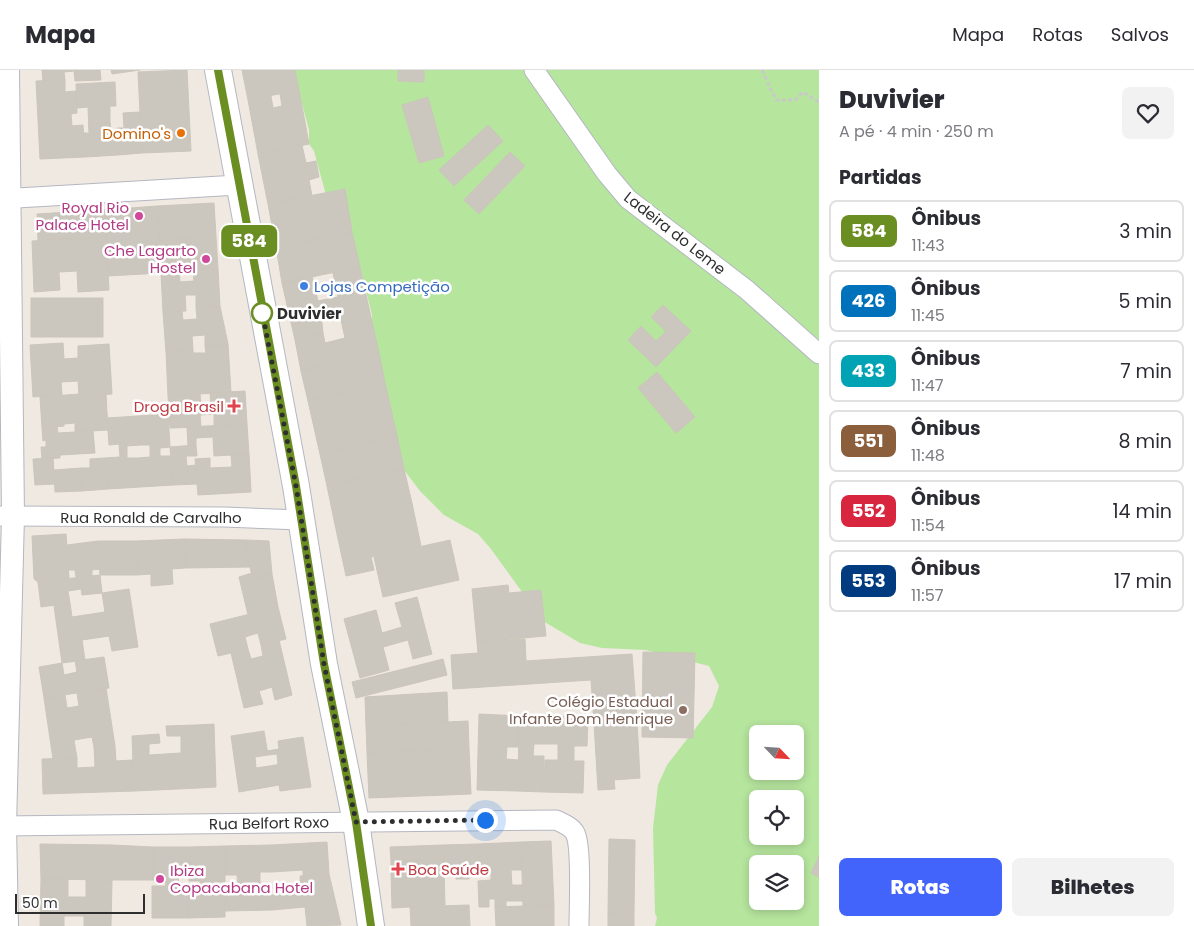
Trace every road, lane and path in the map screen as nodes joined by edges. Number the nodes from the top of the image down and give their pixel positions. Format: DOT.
graph roads {
  1 [pos="8,70"];
  2 [pos="218,70"];
  3 [pos="534,70"];
  4 [pos="762,70"];
  5 [pos="819,102"];
  6 [pos="238,185"];
  7 [pos="5,199"];
  8 [pos="819,354"];
  9 [pos="7,516"];
  10 [pos="301,520"];
  11 [pos="356,822"];
  12 [pos="3,826"];
  13 [pos="7,926"];
  14 [pos="371,926"];
  15 [pos="579,926"];
  1 -- 7 [label="street"];
  2 -- 6 [label="main road"];
  3 -- 8 [label="street, Ladeira do Leme"];
  4 -- 5 [label="path"];
  6 -- 7 [label="street"];
  6 -- 10 [label="main road"];
  7 -- 9 [label="street"];
  9 -- 10 [label="street, Rua Ronald de Carvalho"];
  9 -- 12 [label="street"];
  10 -- 11 [label="main road"];
  11 -- 12 [label="street, Rua Belfort Roxo"];
  11 -- 14 [label="main road"];
  11 -- 15 [label="street, Rua Belfort Roxo"];
  12 -- 13 [label="street"];
}
